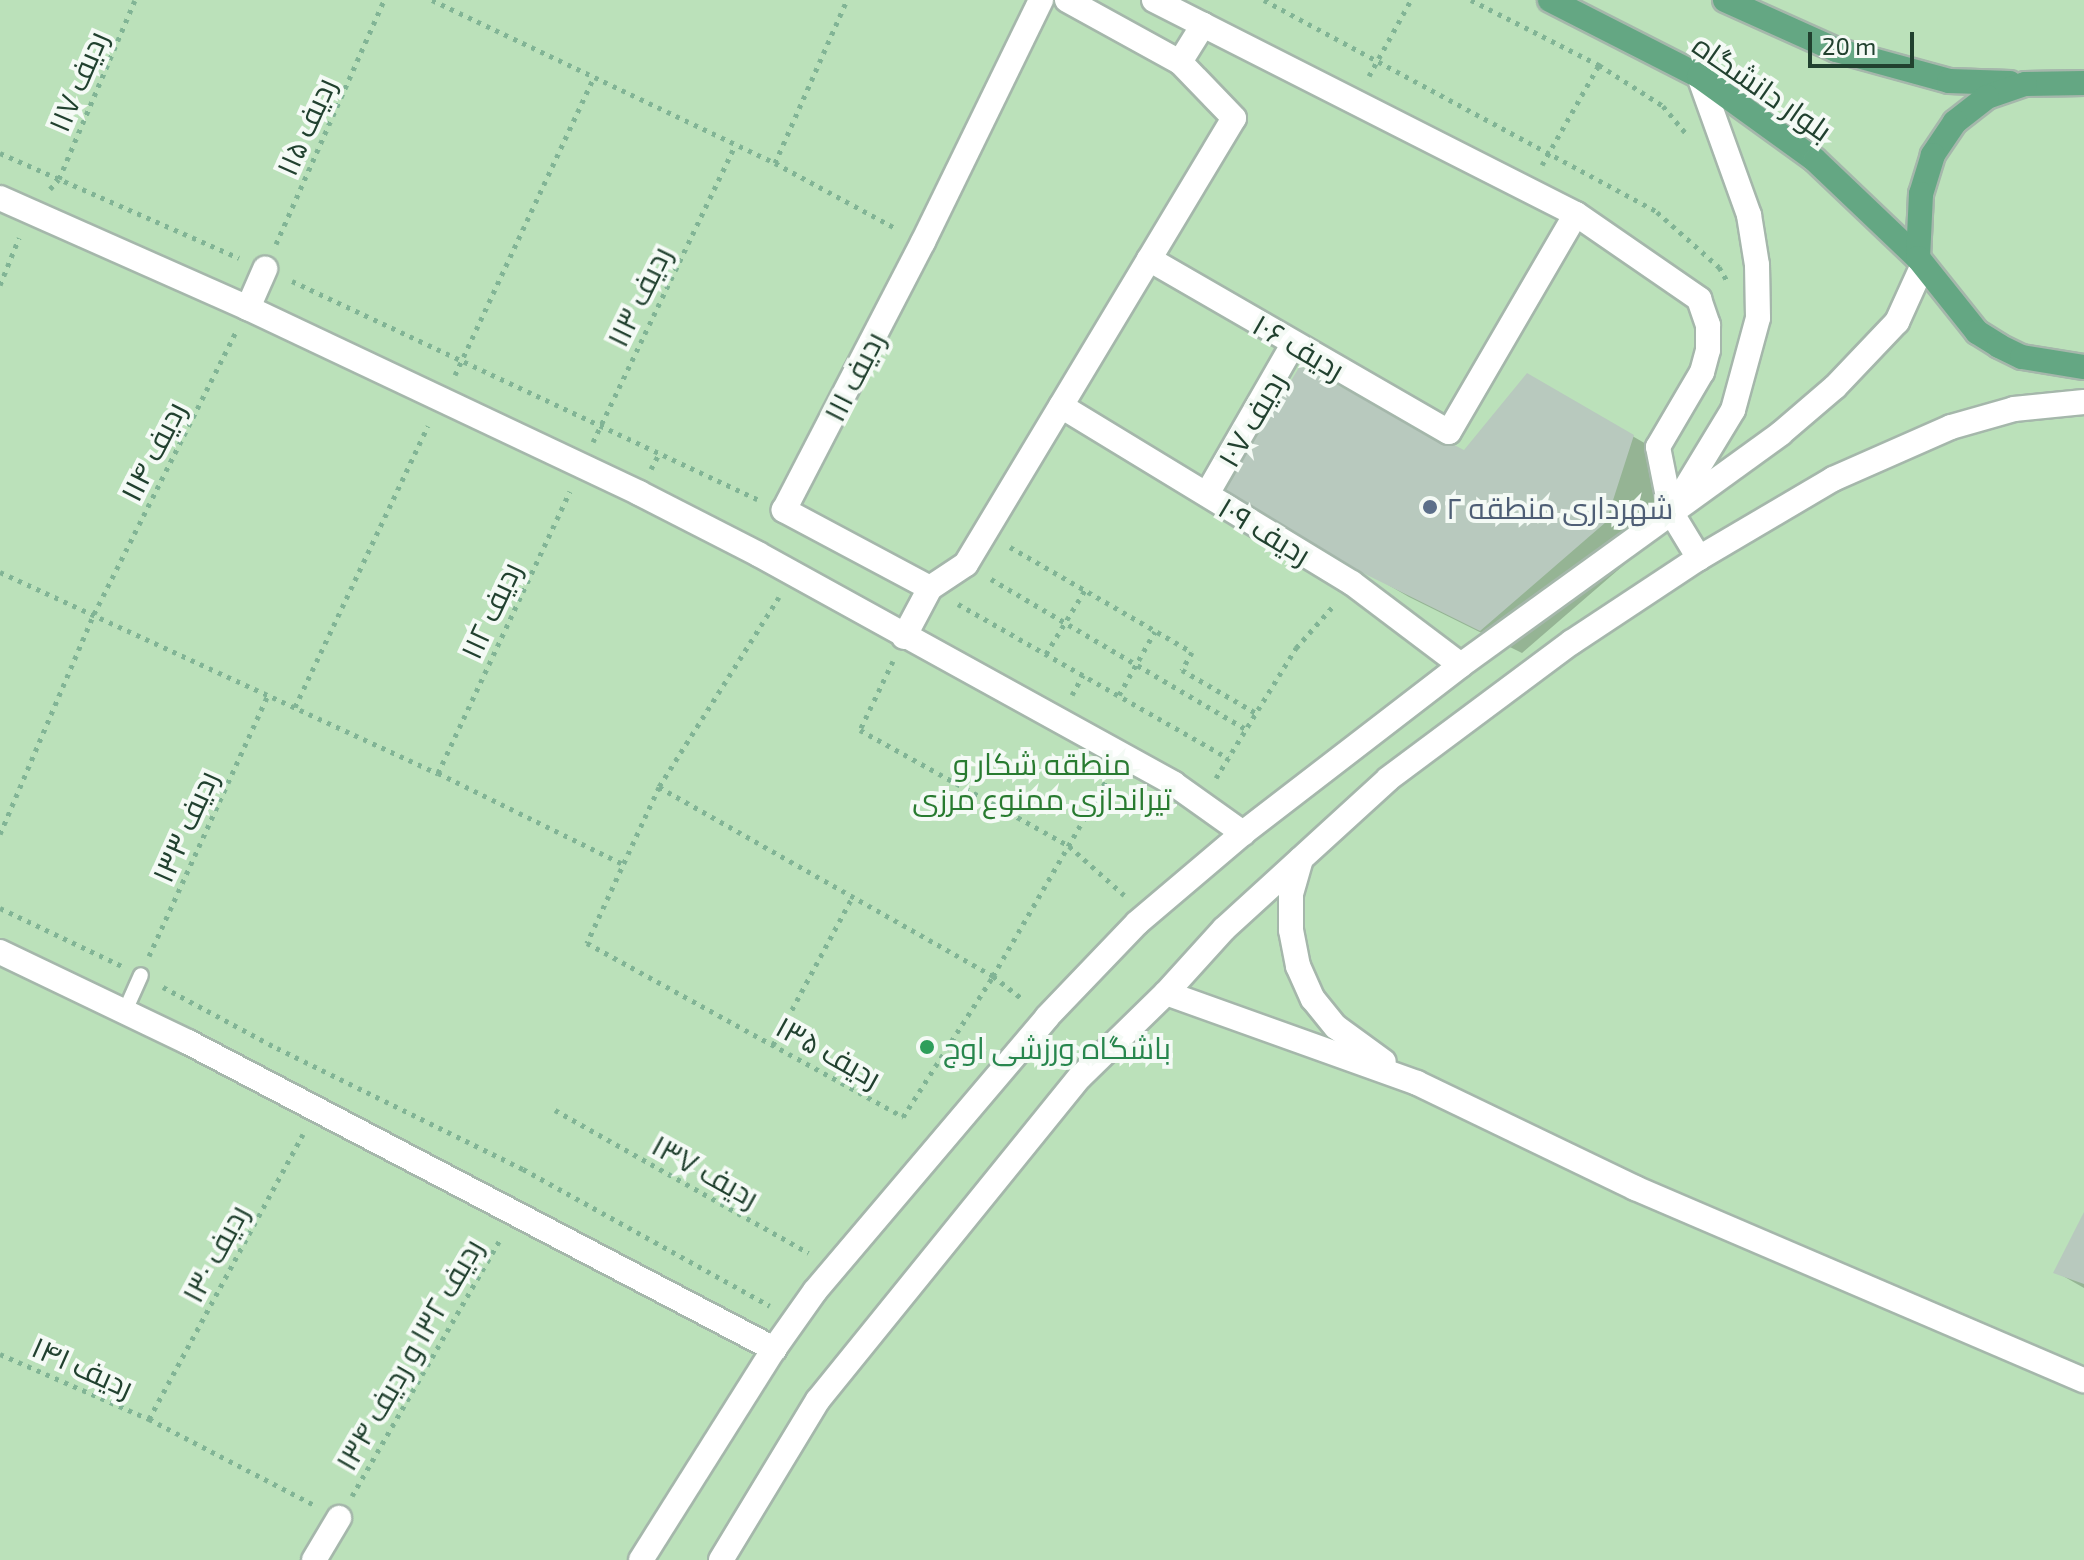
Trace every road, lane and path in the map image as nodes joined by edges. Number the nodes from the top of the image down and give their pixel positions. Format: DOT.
graph roads {
  1 [pos="135,0"];
  2 [pos="384,0"];
  3 [pos="432,0"];
  4 [pos="847,0"];
  5 [pos="1041,0"];
  6 [pos="1067,0"];
  7 [pos="1154,0"];
  8 [pos="1264,0"];
  9 [pos="1411,0"];
  10 [pos="1471,0"];
  11 [pos="1550,0"];
  12 [pos="1725,0"];
  13 [pos="1203,25"];
  14 [pos="1378,60"];
  15 [pos="1180,62"];
  16 [pos="1599,65"];
  17 [pos="1699,76"];
  18 [pos="594,77"];
  19 [pos="2081,77"];
  20 [pos="2025,84"];
  21 [pos="1355,102"];
  22 [pos="1693,141"];
  23 [pos="735,145"];
  24 [pos="0,153"];
  25 [pos="1548,154"];
  26 [pos="775,163"];
  27 [pos="59,179"];
  28 [pos="1528,189"];
  29 [pos="0,198"];
  30 [pos="30,212"];
  31 [pos="1576,214"];
  32 [pos="923,242"];
  33 [pos="1149,259"];
  34 [pos="1920,262"];
  35 [pos="265,269"];
  36 [pos="0,285"];
  37 [pos="1731,289"];
  38 [pos="248,308"];
  39 [pos="1294,343"];
  40 [pos="464,361"];
  41 [pos="2084,367"];
  42 [pos="441,399"];
  43 [pos="2084,402"];
  44 [pos="1061,406"];
  45 [pos="601,424"];
  46 [pos="581,466"];
  47 [pos="1207,494"];
  48 [pos="784,510"];
  49 [pos="1671,512"];
  50 [pos="985,532"];
  51 [pos="1699,558"];
  52 [pos="966,564"];
  53 [pos="0,572"];
  54 [pos="792,575"];
  55 [pos="1352,583"];
  56 [pos="930,588"];
  57 [pos="1085,590"];
  58 [pos="94,614"];
  59 [pos="1066,623"];
  60 [pos="1155,631"];
  61 [pos="904,637"];
  62 [pos="1046,654"];
  63 [pos="1137,664"];
  64 [pos="1461,665"];
  65 [pos="268,695"];
  66 [pos="1119,695"];
  67 [pos="295,707"];
  68 [pos="1256,713"];
  69 [pos="1246,729"];
  70 [pos="1121,755"];
  71 [pos="1228,758"];
  72 [pos="438,773"];
  73 [pos="659,787"];
  74 [pos="1201,803"];
  75 [pos="1243,833"];
  76 [pos="0,834"];
  77 [pos="1069,846"];
  78 [pos="1301,859"];
  79 [pos="623,864"];
  80 [pos="853,896"];
  81 [pos="0,908"];
  82 [pos="1146,915"];
  83 [pos="0,952"];
  84 [pos="141,975"];
  85 [pos="993,976"];
  86 [pos="1166,993"];
  87 [pos="125,1011"];
  88 [pos="1047,1017"];
  89 [pos="773,1045"];
  90 [pos="1417,1083"];
  91 [pos="317,1109"];
  92 [pos="555,1110"];
  93 [pos="516,1213"];
  94 [pos="834,1268"];
  95 [pos="794,1320"];
  96 [pos="774,1349"];
  97 [pos="0,1354"];
  98 [pos="2084,1380"];
  99 [pos="149,1419"];
  100 [pos="339,1518"];
  101 [pos="314,1560"];
  102 [pos="641,1560"];
  103 [pos="721,1560"];
  1 -- 27 [label="path, ردیف ۱۱۷"];
  2 -- 35 [label="path, ردیف ۱۱۵"];
  3 -- 18 [label="path"];
  4 -- 26 [label="path"];
  5 -- 32 [label="street, ردیف ۱۱۱"];
  6 -- 15 [label="street"];
  7 -- 13 [label="street"];
  8 -- 14 [label="path"];
  9 -- 14 [label="path"];
  10 -- 16 [label="path"];
  11 -- 17 [label="main road, بلوار دانشگاه"];
  12 -- 20 [label="main road, بلوار دانشگاه"];
  13 -- 15 [label="street"];
  13 -- 21 [label="street"];
  14 -- 21 [label="path"];
  14 -- 25 [label="path"];
  15 -- 33 [label="street"];
  16 -- 22 [label="path"];
  16 -- 25 [label="path"];
  17 -- 34 [label="main road, بلوار دانشگاه"];
  17 -- 49 [label="street"];
  18 -- 23 [label="path"];
  18 -- 40 [label="path"];
  19 -- 20 [label="main road"];
  20 -- 34 [label="main road"];
  21 -- 28 [label="street"];
  23 -- 26 [label="path"];
  23 -- 45 [label="path, ردیف ۱۱۳"];
  24 -- 27 [label="path"];
  25 -- 28 [label="path"];
  25 -- 37 [label="path"];
  26 -- 32 [label="path"];
  27 -- 35 [label="path"];
  28 -- 31 [label="street"];
  29 -- 30 [label="street"];
  30 -- 36 [label="path"];
  30 -- 38 [label="street"];
  31 -- 39 [label="street, ردیف ۱۰۶"];
  31 -- 49 [label="street"];
  32 -- 48 [label="street, ردیف ۱۱۱"];
  33 -- 39 [label="street, ردیف ۱۰۶"];
  33 -- 44 [label="street"];
  34 -- 41 [label="main road, بلوار دانشگاه"];
  34 -- 49 [label="street"];
  35 -- 38 [label="street"];
  35 -- 40 [label="path"];
  38 -- 42 [label="street"];
  38 -- 58 [label="path, ردیف ۱۱۴"];
  39 -- 47 [label="street, ردیف ۱۰۷"];
  40 -- 42 [label="path"];
  40 -- 45 [label="path"];
  42 -- 46 [label="street"];
  42 -- 67 [label="path"];
  43 -- 51 [label="street"];
  44 -- 47 [label="street, ردیف ۱۰۹"];
  44 -- 50 [label="street"];
  45 -- 46 [label="path, ردیف ۱۱۳"];
  45 -- 48 [label="path"];
  46 -- 54 [label="street"];
  46 -- 72 [label="path, ردیف ۱۱۲"];
  47 -- 55 [label="street, ردیف ۱۰۹"];
  48 -- 56 [label="street"];
  49 -- 51 [label="street"];
  49 -- 64 [label="street"];
  50 -- 52 [label="street"];
  50 -- 57 [label="path"];
  51 -- 78 [label="street"];
  52 -- 56 [label="street"];
  52 -- 59 [label="path"];
  53 -- 58 [label="path"];
  54 -- 61 [label="street"];
  54 -- 73 [label="path"];
  55 -- 64 [label="street, ردیف ۱۰۹"];
  55 -- 68 [label="path"];
  56 -- 61 [label="street"];
  56 -- 62 [label="path"];
  57 -- 59 [label="path"];
  57 -- 60 [label="path"];
  58 -- 65 [label="path"];
  58 -- 76 [label="path, ردیف ۱۱۴"];
  59 -- 62 [label="path"];
  59 -- 63 [label="path"];
  60 -- 63 [label="path"];
  60 -- 68 [label="path"];
  61 -- 70 [label="street"];
  61 -- 77 [label="path"];
  62 -- 66 [label="path"];
  63 -- 66 [label="path"];
  63 -- 69 [label="path"];
  64 -- 75 [label="street"];
  65 -- 67 [label="path"];
  65 -- 84 [label="path, ردیف ۱۳۳"];
  66 -- 71 [label="path"];
  67 -- 72 [label="path"];
  68 -- 69 [label="path"];
  69 -- 71 [label="path"];
  70 -- 74 [label="street"];
  70 -- 77 [label="path"];
  71 -- 74 [label="path"];
  72 -- 79 [label="path"];
  73 -- 79 [label="path"];
  73 -- 80 [label="path"];
  74 -- 75 [label="street"];
  75 -- 82 [label="street"];
  77 -- 82 [label="path"];
  77 -- 85 [label="path"];
  78 -- 86 [label="street"];
  78 -- 90 [label="street"];
  79 -- 89 [label="path, ردیف ۱۳۵"];
  80 -- 85 [label="path"];
  80 -- 89 [label="path"];
  81 -- 84 [label="path"];
  82 -- 88 [label="street"];
  83 -- 87 [label="street"];
  84 -- 87 [label="lane"];
  84 -- 95 [label="path"];
  85 -- 88 [label="path"];
  85 -- 89 [label="path, ردیف ۱۳۵"];
  86 -- 90 [label="street"];
  86 -- 103 [label="street"];
  87 -- 91 [label="street"];
  88 -- 94 [label="street"];
  90 -- 98 [label="street"];
  91 -- 93 [label="street"];
  91 -- 99 [label="path, ردیف ۱۳۰"];
  92 -- 94 [label="path, ردیف ۱۳۷"];
  93 -- 96 [label="street"];
  93 -- 100 [label="path, ردیف ۱۳۲ و ردیف ۱۳۴"];
  94 -- 95 [label="street"];
  95 -- 96 [label="street"];
  96 -- 102 [label="street"];
  97 -- 99 [label="path, ردیف ۱۴۱"];
  99 -- 100 [label="path, ردیف ۱۴۱"];
  100 -- 101 [label="street"];
}
